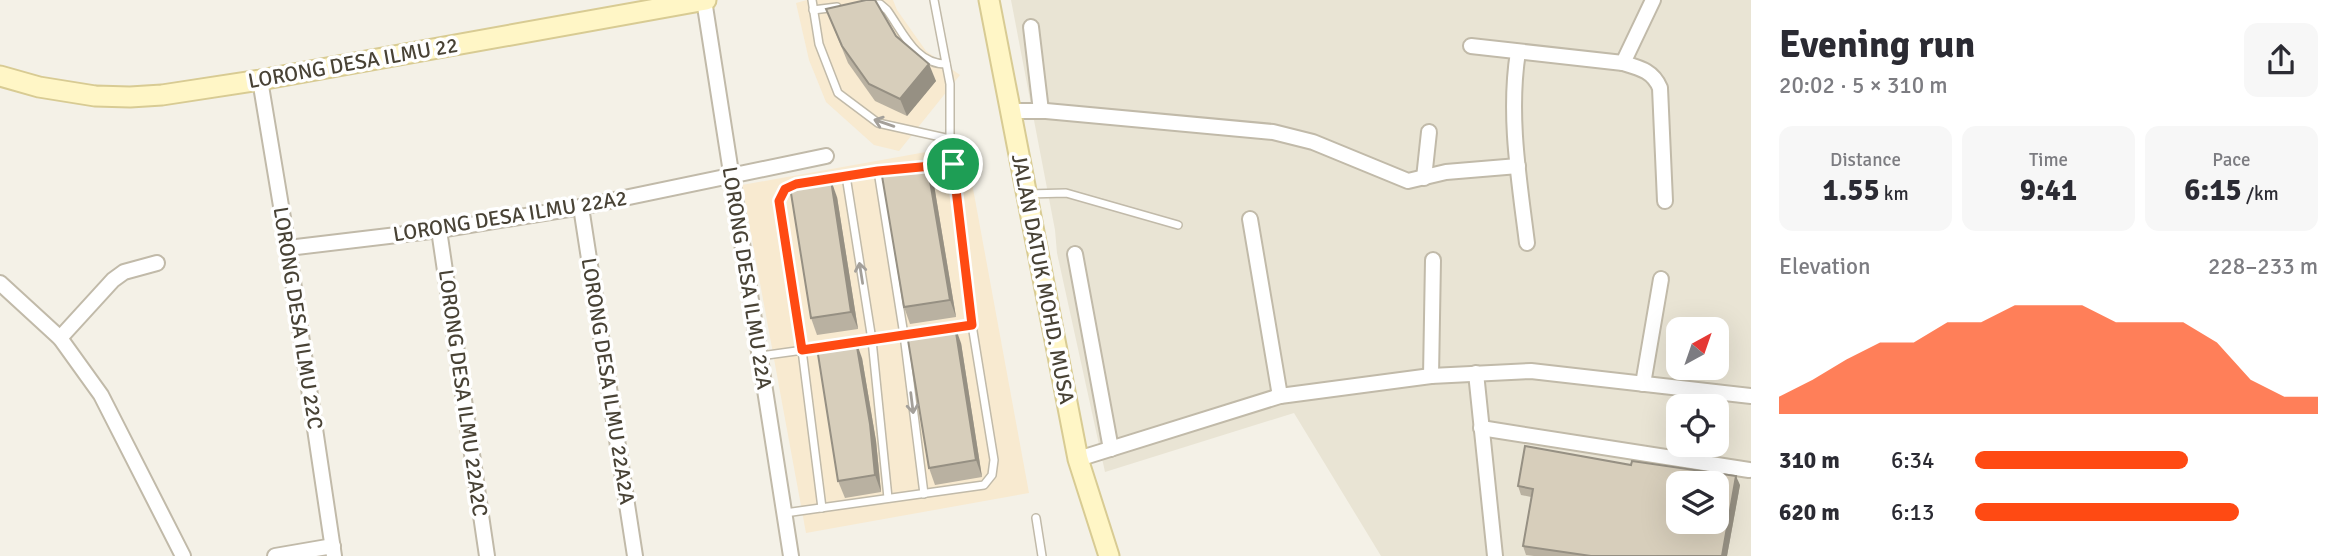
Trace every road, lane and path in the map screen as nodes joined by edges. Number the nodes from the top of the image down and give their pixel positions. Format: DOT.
graph roads {
  1 [pos="705,0"];
  2 [pos="812,0"];
  3 [pos="934,0"];
  4 [pos="989,0"];
  5 [pos="1653,0"];
  6 [pos="678,2"];
  7 [pos="860,5"];
  8 [pos="849,6"];
  9 [pos="813,10"];
  10 [pos="1031,27"];
  11 [pos="1471,46"];
  12 [pos="1518,52"];
  13 [pos="1623,63"];
  14 [pos="946,64"];
  15 [pos="0,76"];
  16 [pos="260,80"];
  17 [pos="1010,111"];
  18 [pos="1041,111"];
  19 [pos="1429,132"];
  20 [pos="950,139"];
  21 [pos="826,156"];
  22 [pos="953,164"];
  23 [pos="1518,166"];
  24 [pos="916,168"];
  25 [pos="903,169"];
  26 [pos="878,171"];
  27 [pos="846,176"];
  28 [pos="731,177"];
  29 [pos="1424,177"];
  30 [pos="1027,194"];
  31 [pos="1665,201"];
  32 [pos="581,207"];
  33 [pos="1250,219"];
  34 [pos="1178,225"];
  35 [pos="439,230"];
  36 [pos="1527,243"];
  37 [pos="288,248"];
  38 [pos="1075,254"];
  39 [pos="1433,260"];
  40 [pos="157,263"];
  41 [pos="1661,279"];
  42 [pos="0,283"];
  43 [pos="972,325"];
  44 [pos="945,329"];
  45 [pos="917,333"];
  46 [pos="904,335"];
  47 [pos="60,338"];
  48 [pos="872,340"];
  49 [pos="802,350"];
  50 [pos="760,356"];
  51 [pos="1476,373"];
  52 [pos="1431,376"];
  53 [pos="1643,384"];
  54 [pos="1280,396"];
  55 [pos="1751,396"];
  56 [pos="1482,428"];
  57 [pos="1111,449"];
  58 [pos="1078,459"];
  59 [pos="1749,470"];
  60 [pos="924,494"];
  61 [pos="888,498"];
  62 [pos="822,508"];
  63 [pos="784,513"];
  64 [pos="1036,518"];
  65 [pos="333,551"];
  66 [pos="183,556"];
  67 [pos="275,556"];
  68 [pos="487,556"];
  69 [pos="635,556"];
  70 [pos="791,556"];
  71 [pos="1042,556"];
  72 [pos="1109,556"];
  73 [pos="1495,556"];
  1 -- 6 [label="street, LORONG DESA ILMU 22"];
  1 -- 28 [label="street, LORONG DESA ILMU 22A"];
  2 -- 9 [label="lane"];
  3 -- 14 [label="lane"];
  4 -- 17 [label="street, JALAN DATUK MOHD. MUSA"];
  5 -- 13 [label="street"];
  6 -- 16 [label="street, LORONG DESA ILMU 22"];
  7 -- 14 [label="lane"];
  8 -- 9 [label="lane"];
  20 -- 9 [label="lane, one-way"];
  10 -- 18 [label="street"];
  11 -- 12 [label="street"];
  12 -- 13 [label="street"];
  12 -- 23 [label="street"];
  13 -- 31 [label="street"];
  14 -- 20 [label="lane"];
  15 -- 16 [label="street, LORONG DESA ILMU 22"];
  16 -- 37 [label="street, LORONG DESA ILMU 22C"];
  17 -- 18 [label="street"];
  17 -- 30 [label="street, JALAN DATUK MOHD. MUSA"];
  18 -- 29 [label="street"];
  19 -- 29 [label="street"];
  20 -- 22 [label="lane"];
  21 -- 28 [label="street, LORONG DESA ILMU 22A2"];
  22 -- 24 [label="lane"];
  22 -- 43 [label="lane"];
  23 -- 29 [label="street"];
  23 -- 36 [label="street"];
  25 -- 26 [label="lane"];
  26 -- 27 [label="lane"];
  26 -- 46 [label="lane"];
  48 -- 27 [label="lane, one-way"];
  27 -- 49 [label="lane"];
  28 -- 32 [label="street, LORONG DESA ILMU 22A2"];
  28 -- 50 [label="street, LORONG DESA ILMU 22A"];
  30 -- 34 [label="lane"];
  30 -- 58 [label="street, JALAN DATUK MOHD. MUSA"];
  32 -- 35 [label="street, LORONG DESA ILMU 22A2"];
  32 -- 69 [label="street, LORONG DESA ILMU 22A2A"];
  33 -- 54 [label="street"];
  35 -- 37 [label="street, LORONG DESA ILMU 22A2"];
  35 -- 68 [label="street, LORONG DESA ILMU 22A2C"];
  37 -- 65 [label="street, LORONG DESA ILMU 22C"];
  38 -- 57 [label="street"];
  39 -- 52 [label="street"];
  40 -- 47 [label="street"];
  41 -- 53 [label="street"];
  42 -- 47 [label="street"];
  43 -- 44 [label="lane"];
  43 -- 60 [label="lane"];
  45 -- 46 [label="lane"];
  46 -- 48 [label="lane"];
  46 -- 60 [label="lane, one-way"];
  47 -- 66 [label="street"];
  48 -- 49 [label="lane"];
  48 -- 61 [label="lane"];
  49 -- 50 [label="lane"];
  49 -- 62 [label="lane"];
  50 -- 63 [label="street, LORONG DESA ILMU 22A"];
  51 -- 52 [label="street"];
  51 -- 53 [label="street"];
  51 -- 56 [label="street"];
  52 -- 54 [label="street"];
  53 -- 55 [label="street"];
  54 -- 57 [label="street"];
  56 -- 59 [label="street"];
  56 -- 73 [label="street"];
  57 -- 58 [label="street"];
  58 -- 72 [label="street, JALAN DATUK MOHD. MUSA"];
  60 -- 61 [label="lane"];
  61 -- 62 [label="lane"];
  62 -- 63 [label="lane"];
  63 -- 70 [label="street, LORONG DESA ILMU 22A"];
  64 -- 71 [label="lane"];
  65 -- 67 [label="street"];
}
